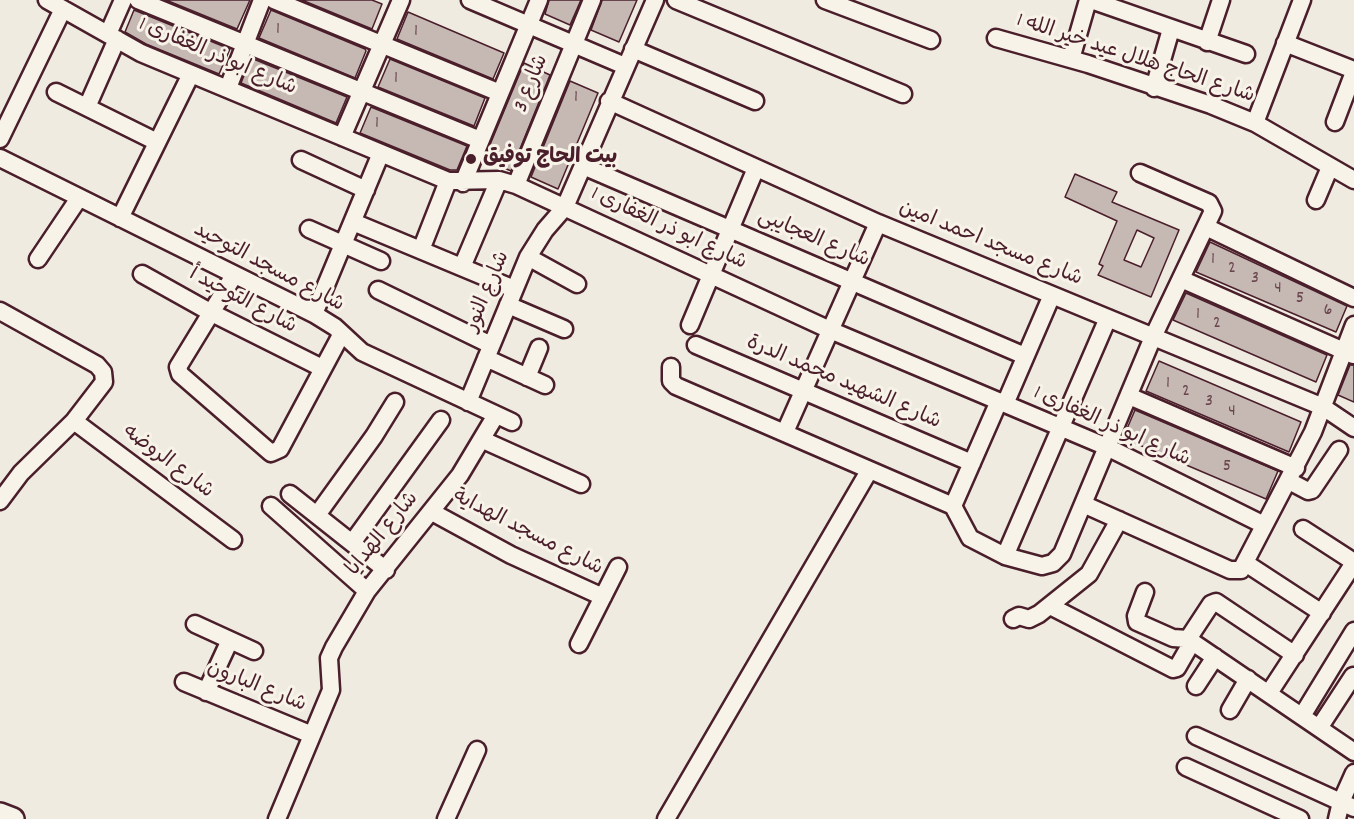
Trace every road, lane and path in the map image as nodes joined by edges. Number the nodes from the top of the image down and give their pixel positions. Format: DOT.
graph roads {
  1 [pos="47,0"];
  2 [pos="123,0"];
  3 [pos="138,0"];
  4 [pos="262,0"];
  5 [pos="274,0"];
  6 [pos="401,0"];
  7 [pos="470,0"];
  8 [pos="539,0"];
  9 [pos="592,0"];
  10 [pos="654,0"];
  11 [pos="676,0"];
  12 [pos="827,0"];
  13 [pos="1090,0"];
  14 [pos="1221,0"];
  15 [pos="1299,1"];
  16 [pos="67,7"];
  17 [pos="528,25"];
  18 [pos="1171,28"];
  19 [pos="113,36"];
  20 [pos="996,38"];
  21 [pos="931,40"];
  22 [pos="1207,42"];
  23 [pos="1285,43"];
  24 [pos="245,45"];
  25 [pos="382,45"];
  26 [pos="574,45"];
  27 [pos="633,49"];
  28 [pos="1246,54"];
  29 [pos="1071,60"];
  30 [pos="625,66"];
  31 [pos="1354,71"];
  32 [pos="190,74"];
  33 [pos="228,88"];
  34 [pos="1154,88"];
  35 [pos="56,92"];
  36 [pos="361,92"];
  37 [pos="500,93"];
  38 [pos="903,94"];
  39 [pos="609,101"];
  40 [pos="755,101"];
  41 [pos="87,107"];
  42 [pos="1335,122"];
  43 [pos="1255,123"];
  44 [pos="342,137"];
  45 [pos="0,139"];
  46 [pos="480,140"];
  47 [pos="157,142"];
  48 [pos="381,153"];
  49 [pos="0,158"];
  50 [pos="301,160"];
  51 [pos="583,166"];
  52 [pos="1330,167"];
  53 [pos="756,168"];
  54 [pos="1140,173"];
  55 [pos="499,180"];
  56 [pos="1354,180"];
  57 [pos="455,182"];
  58 [pos="516,185"];
  59 [pos="366,190"];
  60 [pos="79,198"];
  61 [pos="1316,200"];
  62 [pos="565,207"];
  63 [pos="120,218"];
  64 [pos="353,222"];
  65 [pos="878,223"];
  66 [pos="1206,227"];
  67 [pos="309,229"];
  68 [pos="730,229"];
  69 [pos="344,244"];
  70 [pos="421,250"];
  71 [pos="528,257"];
  72 [pos="38,259"];
  73 [pos="381,261"];
  74 [pos="462,267"];
  75 [pos="142,274"];
  76 [pos="711,275"];
  77 [pos="233,277"];
  78 [pos="1181,279"];
  79 [pos="852,281"];
  80 [pos="577,284"];
  81 [pos="378,290"];
  82 [pos="1052,295"];
  83 [pos="511,297"];
  84 [pos="1354,298"];
  85 [pos="0,311"];
  86 [pos="210,312"];
  87 [pos="314,314"];
  88 [pos="1107,318"];
  89 [pos="690,325"];
  90 [pos="1354,325"];
  91 [pos="564,328"];
  92 [pos="830,330"];
  93 [pos="341,335"];
  94 [pos="1154,337"];
  95 [pos="696,345"];
  96 [pos="539,348"];
  97 [pos="488,352"];
  98 [pos="1349,353"];
  99 [pos="1025,356"];
  100 [pos="671,367"];
  101 [pos="322,368"];
  102 [pos="527,377"];
  103 [pos="545,385"];
  104 [pos="803,391"];
  105 [pos="1129,396"];
  106 [pos="395,402"];
  107 [pos="468,402"];
  108 [pos="1002,403"];
  109 [pos="1323,407"];
  110 [pos="504,419"];
  111 [pos="441,420"];
  112 [pos="74,421"];
  113 [pos="1059,428"];
  114 [pos="1354,428"];
  115 [pos="785,432"];
  116 [pos="483,440"];
  117 [pos="1107,447"];
  118 [pos="1339,450"];
  119 [pos="972,463"];
  120 [pos="869,471"];
  121 [pos="1292,474"];
  122 [pos="581,484"];
  123 [pos="290,494"];
  124 [pos="0,501"];
  125 [pos="1083,504"];
  126 [pos="271,506"];
  127 [pos="953,506"];
  128 [pos="432,512"];
  129 [pos="317,516"];
  130 [pos="1119,520"];
  131 [pos="1264,525"];
  132 [pos="1303,529"];
  133 [pos="233,540"];
  134 [pos="352,543"];
  135 [pos="1005,556"];
  136 [pos="1354,563"];
  137 [pos="1247,564"];
  138 [pos="618,567"];
  139 [pos="386,570"];
  140 [pos="367,591"];
  141 [pos="1145,592"];
  142 [pos="603,597"];
  143 [pos="1050,606"];
  144 [pos="1322,613"];
  145 [pos="1013,619"];
  146 [pos="195,624"];
  147 [pos="1352,639"];
  148 [pos="230,640"];
  149 [pos="1190,641"];
  150 [pos="579,644"];
  151 [pos="254,651"];
  152 [pos="1295,655"];
  153 [pos="1215,657"];
  154 [pos="1353,676"];
  155 [pos="1248,679"];
  156 [pos="183,682"];
  157 [pos="1196,686"];
  158 [pos="206,692"];
  159 [pos="1269,693"];
  160 [pos="1230,710"];
  161 [pos="1302,716"];
  162 [pos="1319,728"];
  163 [pos="312,735"];
  164 [pos="1196,736"];
  165 [pos="477,750"];
  166 [pos="1354,752"];
  167 [pos="1186,767"];
  168 [pos="1354,772"];
  169 [pos="1344,810"];
  170 [pos="0,814"];
  171 [pos="13,819"];
  172 [pos="277,819"];
  173 [pos="446,819"];
  174 [pos="666,819"];
  175 [pos="1300,819"];
  1 -- 16 [label="street, شارع ابو ذر الغفارى 1"];
  2 -- 19 [label="street"];
  3 -- 24 [label="street"];
  4 -- 24 [label="street"];
  5 -- 25 [label="street"];
  6 -- 25 [label="street"];
  7 -- 17 [label="street"];
  8 -- 17 [label="street"];
  9 -- 26 [label="street, شارع 3"];
  10 -- 27 [label="street, شارع النور"];
  11 -- 38 [label="street"];
  12 -- 21 [label="street"];
  13 -- 18 [label="street"];
  13 -- 29 [label="street"];
  14 -- 22 [label="street"];
  15 -- 23 [label="street"];
  16 -- 19 [label="street, شارع ابو ذر الغفارى 1"];
  16 -- 45 [label="street"];
  17 -- 26 [label="street"];
  17 -- 37 [label="street"];
  18 -- 22 [label="street"];
  18 -- 34 [label="street"];
  19 -- 32 [label="street, شارع ابو ذر الغفارى 1"];
  19 -- 41 [label="street"];
  20 -- 29 [label="street, شارع الحاج هلال عيد خير الله 1"];
  22 -- 28 [label="street"];
  23 -- 31 [label="street"];
  23 -- 43 [label="street"];
  24 -- 33 [label="street"];
  24 -- 36 [label="street"];
  25 -- 36 [label="street"];
  25 -- 37 [label="street"];
  26 -- 30 [label="street"];
  26 -- 58 [label="street, شارع 3"];
  27 -- 30 [label="street, شارع النور"];
  27 -- 40 [label="street"];
  29 -- 34 [label="street, شارع الحاج هلال عيد خير الله 1"];
  30 -- 39 [label="street, شارع النور"];
  31 -- 42 [label="street"];
  32 -- 33 [label="street, شارع ابو ذر الغفارى 1"];
  32 -- 47 [label="street"];
  33 -- 44 [label="street, شارع ابو ذر الغفارى 1"];
  34 -- 43 [label="street, شارع الحاج هلال عيد خير الله 1"];
  35 -- 41 [label="street"];
  36 -- 44 [label="street"];
  36 -- 46 [label="street"];
  37 -- 46 [label="street"];
  39 -- 51 [label="street, شارع النور"];
  39 -- 53 [label="street, شارع مسجد احمد امين"];
  41 -- 47 [label="street"];
  43 -- 52 [label="street, شارع الحاج هلال عيد خير الله 1"];
  44 -- 48 [label="street, شارع ابو ذر الغفارى 1"];
  46 -- 57 [label="street"];
  47 -- 63 [label="street"];
  48 -- 57 [label="street, شارع ابو ذر الغفارى 1"];
  48 -- 59 [label="street"];
  49 -- 60 [label="street, شارع مسجد التوحيد"];
  50 -- 59 [label="street"];
  51 -- 62 [label="street, شارع النور"];
  51 -- 68 [label="street, شارع العجايبى"];
  52 -- 56 [label="street, شارع الحاج هلال عيد خير الله 1"];
  52 -- 61 [label="street"];
  53 -- 65 [label="street, شارع مسجد احمد امين"];
  53 -- 68 [label="street"];
  54 -- 66 [label="street"];
  55 -- 57 [label="street, شارع ابو ذر الغفارى 1"];
  55 -- 58 [label="street, شارع ابو ذر الغفارى 1"];
  55 -- 74 [label="street"];
  57 -- 70 [label="street"];
  58 -- 62 [label="street, شارع ابو ذر الغفارى 1"];
  59 -- 64 [label="street"];
  60 -- 63 [label="street, شارع مسجد التوحيد"];
  60 -- 72 [label="street"];
  62 -- 71 [label="street, شارع النور"];
  62 -- 76 [label="street, شارع ابو ذر الغفارى 1"];
  63 -- 77 [label="street, شارع مسجد التوحيد"];
  64 -- 69 [label="street"];
  64 -- 70 [label="street"];
  65 -- 79 [label="street"];
  65 -- 82 [label="street, شارع مسجد احمد امين"];
  66 -- 78 [label="street"];
  66 -- 84 [label="street"];
  67 -- 69 [label="street"];
  68 -- 76 [label="street"];
  68 -- 79 [label="street, شارع العجايبى"];
  69 -- 73 [label="street"];
  69 -- 87 [label="street"];
  70 -- 74 [label="street"];
  71 -- 80 [label="street"];
  71 -- 83 [label="street, شارع النور"];
  74 -- 83 [label="street"];
  75 -- 86 [label="street, شارع التوحيد أ"];
  76 -- 89 [label="street"];
  76 -- 92 [label="street, شارع ابو ذر الغفارى 1"];
  77 -- 86 [label="street"];
  77 -- 87 [label="street, شارع مسجد التوحيد"];
  78 -- 94 [label="street"];
  78 -- 98 [label="street"];
  79 -- 92 [label="street"];
  79 -- 99 [label="street, شارع العجايبى"];
  81 -- 97 [label="street"];
  82 -- 88 [label="street, شارع مسجد احمد امين"];
  82 -- 99 [label="street"];
  83 -- 91 [label="street"];
  83 -- 97 [label="street, شارع النور"];
  85 -- 112 [label="street"];
  86 -- 101 [label="street, شارع التوحيد أ"];
  86 -- 101 [label="street"];
  87 -- 93 [label="street, شارع مسجد التوحيد"];
  88 -- 94 [label="street, شارع مسجد احمد امين"];
  88 -- 113 [label="street"];
  90 -- 98 [label="street"];
  92 -- 104 [label="street"];
  92 -- 108 [label="street, شارع ابو ذر الغفارى 1"];
  93 -- 101 [label="street"];
  93 -- 107 [label="street, شارع مسجد التوحيد"];
  94 -- 105 [label="street"];
  94 -- 109 [label="street, شارع مسجد احمد امين"];
  95 -- 104 [label="street, شارع الشهيد محمد الدرة"];
  96 -- 102 [label="street"];
  97 -- 102 [label="street"];
  97 -- 107 [label="street, شارع النور"];
  98 -- 109 [label="street"];
  99 -- 108 [label="street"];
  100 -- 115 [label="street"];
  102 -- 103 [label="street"];
  104 -- 115 [label="street"];
  104 -- 119 [label="street, شارع الشهيد محمد الدرة"];
  105 -- 117 [label="street"];
  105 -- 121 [label="street"];
  106 -- 129 [label="street"];
  107 -- 110 [label="street, شارع مسجد التوحيد"];
  108 -- 113 [label="street, شارع ابو ذر الغفارى 1"];
  108 -- 119 [label="street"];
  109 -- 114 [label="street, شارع مسجد احمد امين"];
  109 -- 121 [label="street"];
  110 -- 116 [label="street, شارع الهدايا"];
  111 -- 134 [label="street"];
  112 -- 124 [label="street"];
  112 -- 133 [label="street, شارع الروضه"];
  113 -- 117 [label="street, شارع ابو ذر الغفارى 1"];
  113 -- 135 [label="street"];
  115 -- 120 [label="street"];
  116 -- 122 [label="street"];
  116 -- 128 [label="street, شارع الهدايا"];
  117 -- 125 [label="street"];
  117 -- 131 [label="street, شارع ابو ذر الغفارى 1"];
  118 -- 121 [label="street"];
  119 -- 127 [label="street"];
  120 -- 127 [label="street"];
  120 -- 174 [label="street"];
  121 -- 131 [label="street"];
  123 -- 129 [label="street"];
  125 -- 130 [label="street"];
  125 -- 135 [label="street"];
  126 -- 140 [label="street"];
  127 -- 135 [label="street"];
  128 -- 139 [label="street, شارع الهدايا"];
  128 -- 142 [label="street, شارع مسجد الهداية"];
  129 -- 134 [label="street"];
  130 -- 137 [label="street"];
  130 -- 143 [label="street"];
  131 -- 137 [label="street"];
  132 -- 136 [label="street"];
  134 -- 139 [label="street"];
  136 -- 144 [label="street"];
  137 -- 144 [label="street"];
  138 -- 142 [label="street"];
  139 -- 140 [label="street, شارع الهدايا"];
  140 -- 163 [label="street, شارع الهدايا"];
  141 -- 149 [label="street"];
  142 -- 150 [label="street"];
  143 -- 145 [label="street"];
  143 -- 149 [label="street"];
  144 -- 152 [label="street"];
  146 -- 148 [label="street"];
  147 -- 161 [label="street"];
  148 -- 151 [label="street"];
  148 -- 158 [label="street"];
  149 -- 152 [label="street"];
  149 -- 153 [label="street"];
  152 -- 159 [label="street"];
  153 -- 155 [label="street"];
  153 -- 157 [label="street"];
  154 -- 162 [label="street"];
  155 -- 159 [label="street"];
  155 -- 160 [label="street"];
  156 -- 158 [label="street, شارع البارون"];
  158 -- 163 [label="street, شارع البارون"];
  159 -- 161 [label="street"];
  161 -- 162 [label="street"];
  162 -- 166 [label="street"];
  163 -- 172 [label="street"];
  164 -- 169 [label="street"];
  165 -- 173 [label="street"];
  167 -- 175 [label="street"];
  168 -- 169 [label="street"];
  170 -- 171 [label="main road"];
}
